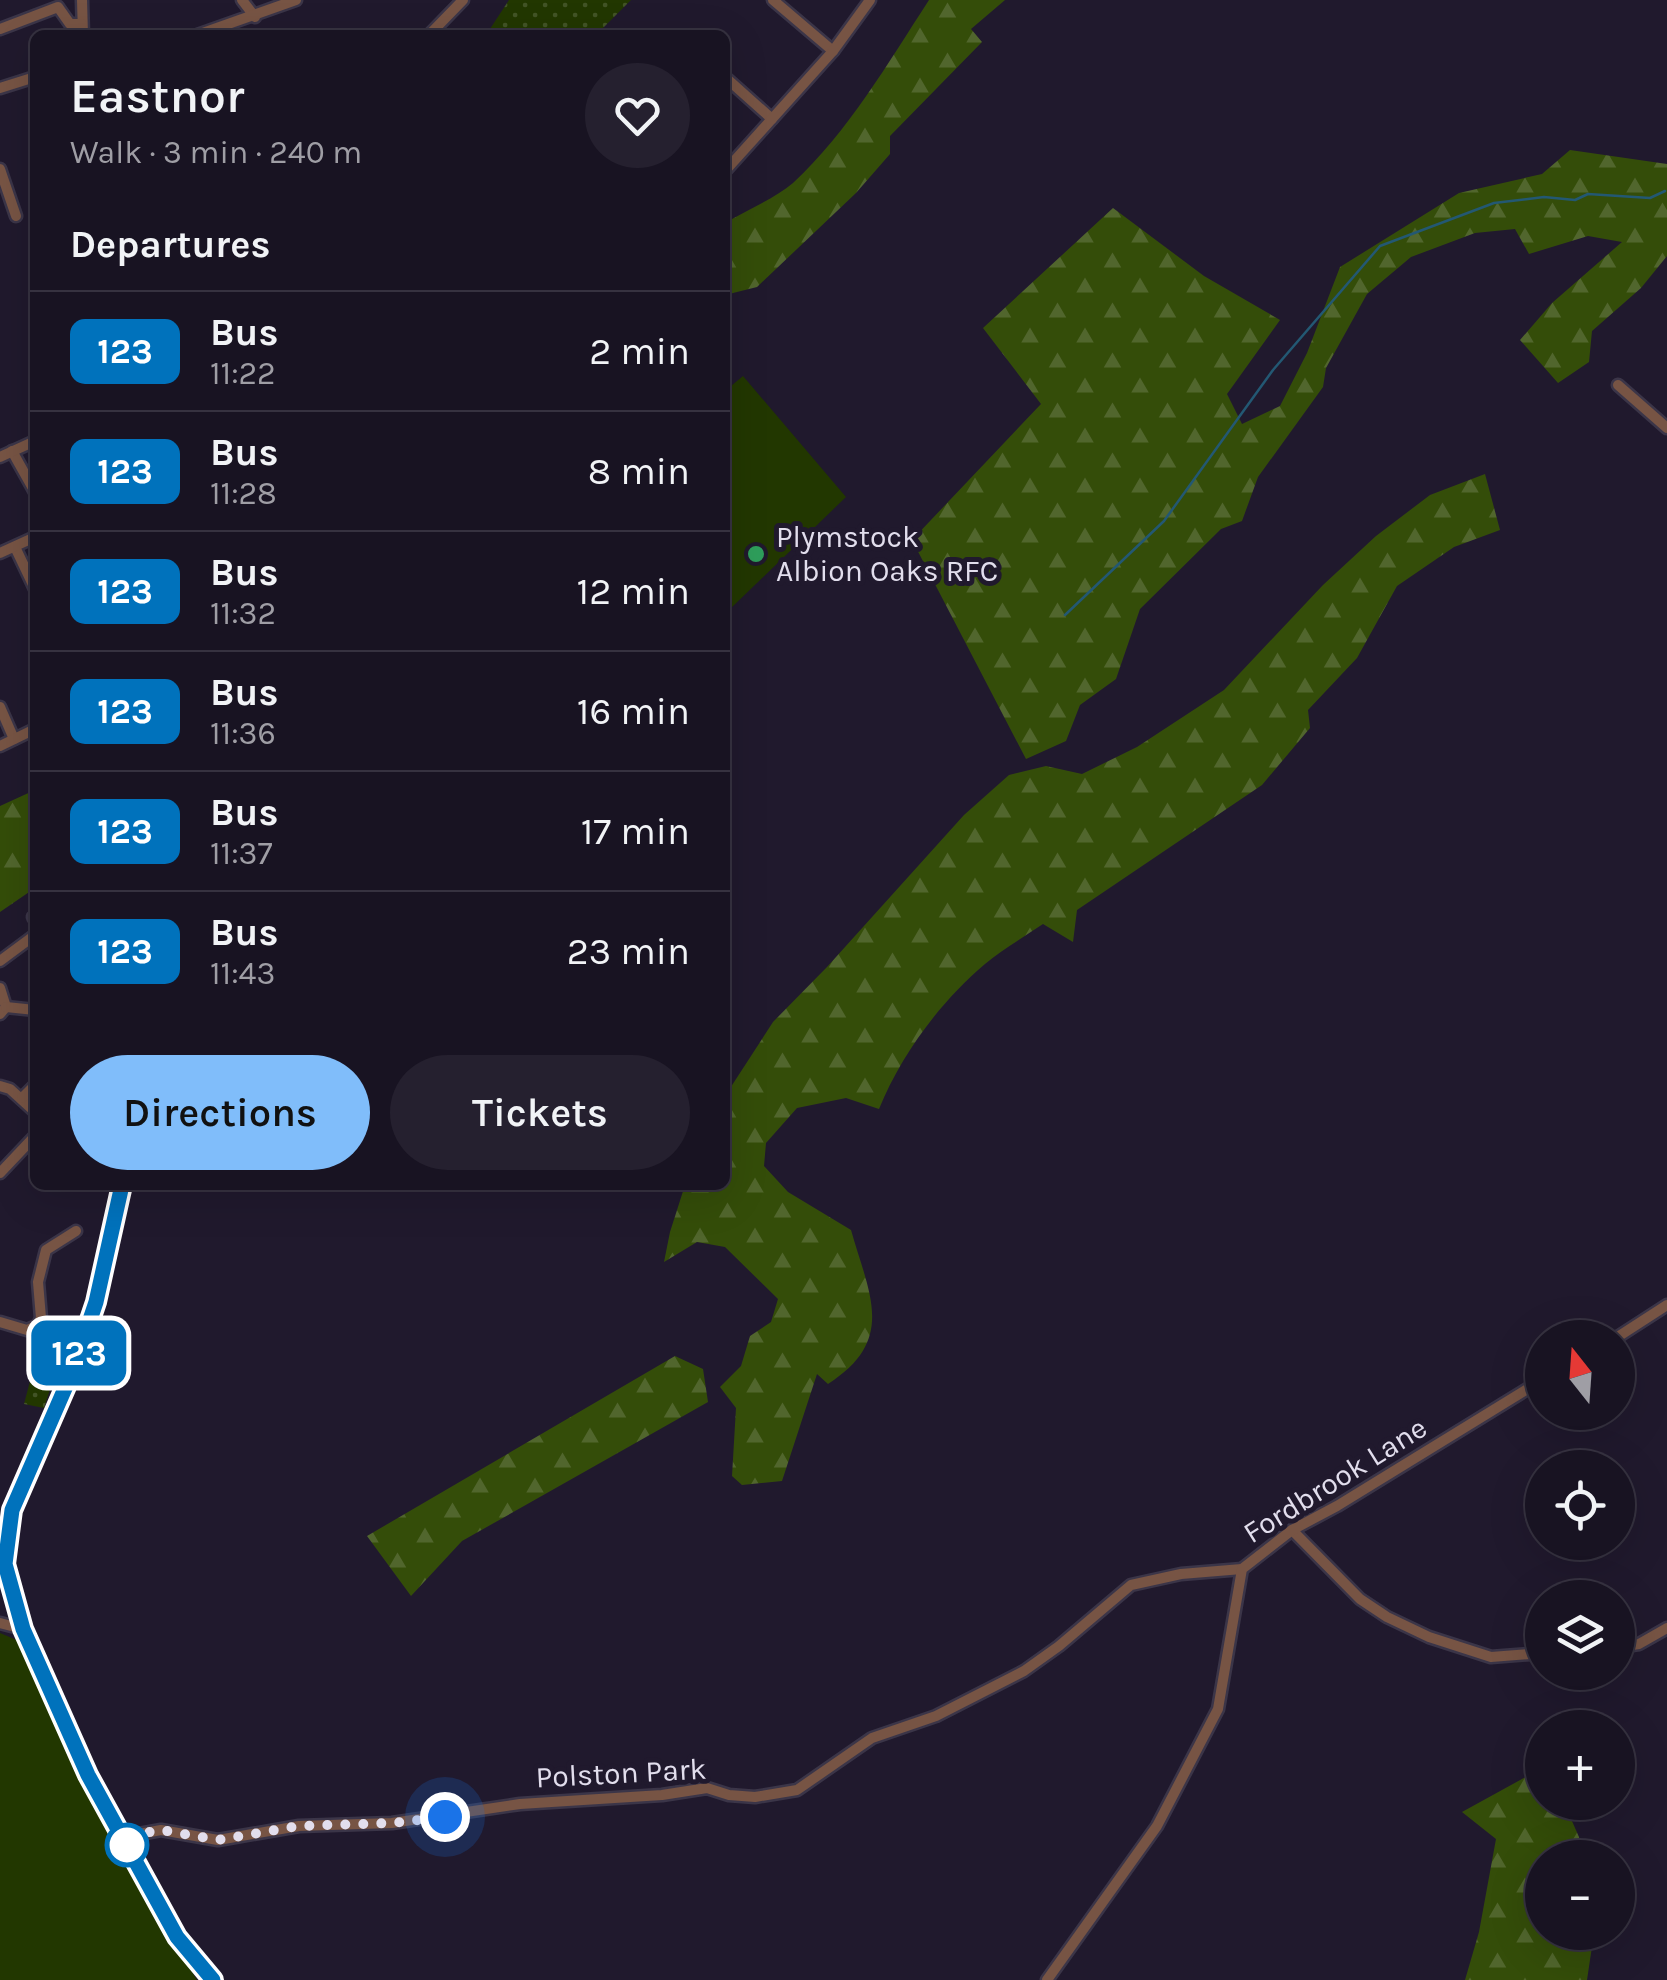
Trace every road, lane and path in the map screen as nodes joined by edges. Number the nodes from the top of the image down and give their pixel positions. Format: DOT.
graph roads {
  1 [pos="82,0"];
  2 [pos="242,0"];
  3 [pos="296,0"];
  4 [pos="463,0"];
  5 [pos="773,0"];
  6 [pos="870,0"];
  7 [pos="256,16"];
  8 [pos="0,29"];
  9 [pos="83,30"];
  10 [pos="213,30"];
  11 [pos="434,30"];
  12 [pos="833,51"];
  13 [pos="30,79"];
  14 [pos="730,81"];
  15 [pos="0,88"];
  16 [pos="772,119"];
  17 [pos="730,164"];
  18 [pos="0,168"];
  19 [pos="6,204"];
  20 [pos="16,216"];
  21 [pos="1618,385"];
  22 [pos="1667,428"];
  23 [pos="30,443"];
  24 [pos="12,451"];
  25 [pos="0,458"];
  26 [pos="30,483"];
  27 [pos="30,540"];
  28 [pos="15,547"];
  29 [pos="0,554"];
  30 [pos="30,578"];
  31 [pos="0,707"];
  32 [pos="30,731"];
  33 [pos="14,739"];
  34 [pos="0,746"];
  35 [pos="30,939"];
  36 [pos="0,961"];
  37 [pos="0,988"];
  38 [pos="30,1010"];
  39 [pos="3,1011"];
  40 [pos="0,1086"];
  41 [pos="30,1090"];
  42 [pos="22,1098"];
  43 [pos="30,1107"];
  44 [pos="30,1141"];
  45 [pos="0,1173"];
  46 [pos="121,1190"];
  47 [pos="76,1231"];
  48 [pos="1667,1306"];
  49 [pos="0,1322"];
  50 [pos="1635,1326"];
  51 [pos="1525,1390"];
  52 [pos="1292,1530"];
  53 [pos="1242,1569"];
  54 [pos="0,1623"];
  55 [pos="1667,1628"];
  56 [pos="23,1629"];
  57 [pos="1635,1644"];
  58 [pos="1525,1654"];
  59 [pos="123,1837"];
  60 [pos="213,1980"];
  61 [pos="1047,1980"];
  1 -- 9 [label="street"];
  2 -- 7 [label="street"];
  3 -- 7 [label="street"];
  4 -- 11 [label="street"];
  5 -- 12 [label="street"];
  6 -- 12 [label="street"];
  7 -- 10 [label="street"];
  8 -- 9 [label="street"];
  12 -- 16 [label="street"];
  13 -- 15 [label="street"];
  14 -- 16 [label="street"];
  16 -- 17 [label="street"];
  18 -- 19 [label="street"];
  19 -- 20 [label="street"];
  21 -- 22 [label="street"];
  23 -- 24 [label="street"];
  24 -- 25 [label="street"];
  24 -- 26 [label="street"];
  27 -- 28 [label="street"];
  28 -- 29 [label="street"];
  28 -- 30 [label="street"];
  31 -- 33 [label="street"];
  32 -- 33 [label="street"];
  33 -- 34 [label="street"];
  35 -- 36 [label="street"];
  37 -- 39 [label="street"];
  38 -- 39 [label="street"];
  40 -- 42 [label="street"];
  41 -- 42 [label="street"];
  42 -- 43 [label="street"];
  44 -- 45 [label="street"];
  46 -- 56 [label="street"];
  47 -- 49 [label="street"];
  48 -- 50 [label="street"];
  51 -- 52 [label="street, Fordbrook Lane"];
  52 -- 53 [label="street, Fordbrook Lane"];
  52 -- 58 [label="street"];
  53 -- 59 [label="street, Polston Park"];
  53 -- 61 [label="street, Fordbrook Lane"];
  54 -- 56 [label="street"];
  55 -- 57 [label="street"];
  56 -- 59 [label="street"];
  59 -- 60 [label="street"];
}
